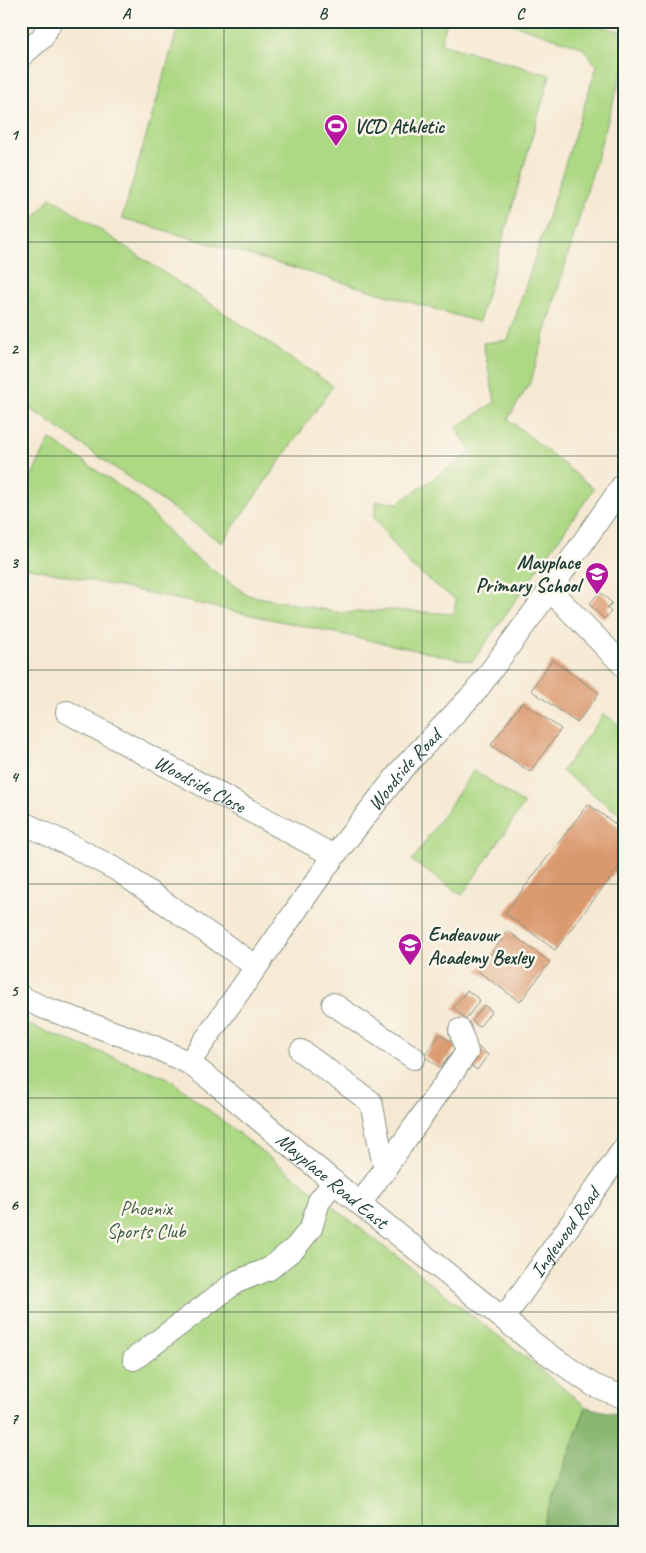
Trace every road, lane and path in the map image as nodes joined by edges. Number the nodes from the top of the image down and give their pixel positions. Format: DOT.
graph roads {
  1 [pos="52,21"];
  2 [pos="21,56"];
  3 [pos="625,482"];
  4 [pos="550,590"];
  5 [pos="625,667"];
  6 [pos="67,712"];
  7 [pos="21,822"];
  8 [pos="334,856"];
  9 [pos="255,966"];
  10 [pos="21,997"];
  11 [pos="333,1004"];
  12 [pos="460,1030"];
  13 [pos="301,1051"];
  14 [pos="414,1058"];
  15 [pos="189,1063"];
  16 [pos="625,1147"];
  17 [pos="385,1171"];
  18 [pos="334,1182"];
  19 [pos="360,1204"];
  20 [pos="504,1318"];
  21 [pos="134,1359"];
  22 [pos="625,1398"];
  1 -- 2 [label="street"];
  3 -- 4 [label="street, Woodside Road"];
  4 -- 5 [label="street"];
  4 -- 8 [label="street, Woodside Road"];
  6 -- 8 [label="street, Woodside Close"];
  7 -- 9 [label="street"];
  8 -- 9 [label="street, Woodside Road"];
  9 -- 15 [label="street, Woodside Road"];
  10 -- 15 [label="street, Mayplace Road East"];
  11 -- 14 [label="street"];
  12 -- 17 [label="street"];
  13 -- 17 [label="street"];
  15 -- 18 [label="street, Mayplace Road East"];
  16 -- 20 [label="street, Inglewood Road"];
  17 -- 19 [label="street"];
  18 -- 19 [label="street, Mayplace Road East"];
  18 -- 21 [label="street"];
  19 -- 20 [label="street, Mayplace Road East"];
  20 -- 22 [label="street, Mayplace Road East"];
}
